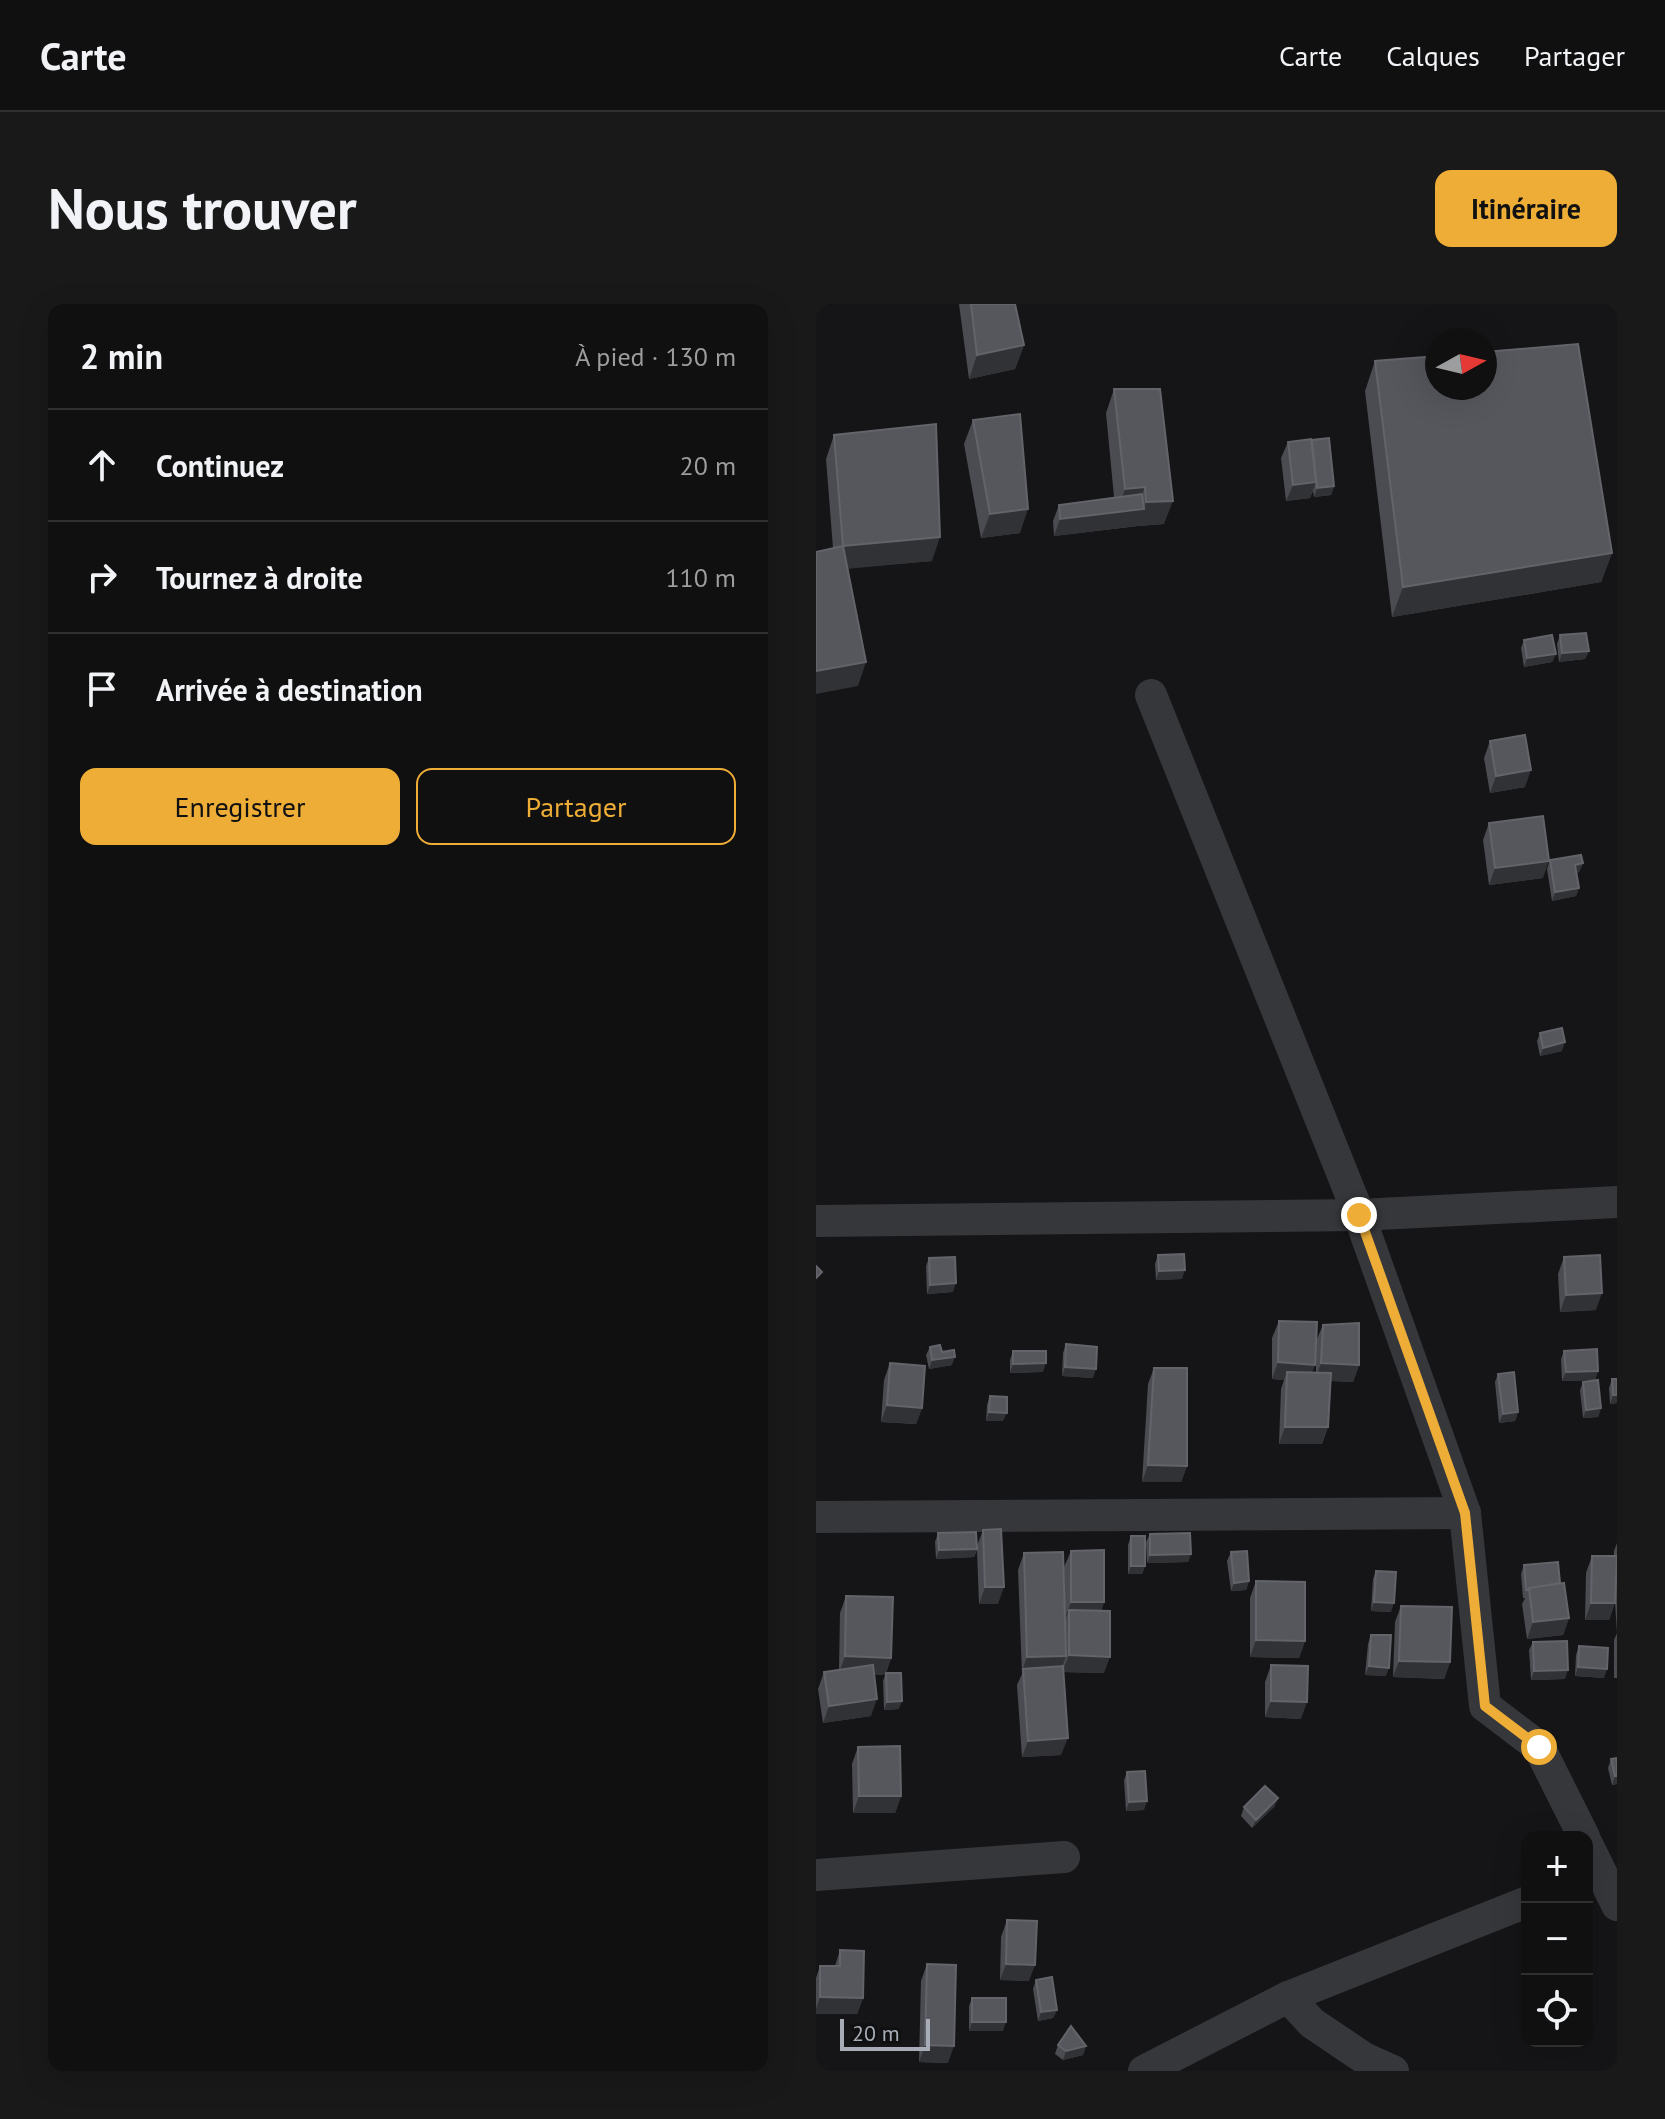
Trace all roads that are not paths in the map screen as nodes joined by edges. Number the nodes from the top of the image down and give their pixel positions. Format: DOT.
graph roads {
  1 [pos="1151,695"];
  2 [pos="1617,1202"];
  3 [pos="1359,1215"];
  4 [pos="816,1221"];
  5 [pos="1465,1513"];
  6 [pos="816,1517"];
  7 [pos="1581,1831"];
  8 [pos="1064,1857"];
  9 [pos="1602,1873"];
  10 [pos="816,1875"];
  11 [pos="1524,1903"];
  12 [pos="1617,1905"];
  13 [pos="1288,1997"];
  14 [pos="1144,2071"];
  15 [pos="1393,2071"];
  1 -- 3 [label="street"];
  2 -- 3 [label="street"];
  3 -- 4 [label="street"];
  3 -- 5 [label="street"];
  5 -- 6 [label="street"];
  5 -- 7 [label="street"];
  8 -- 10 [label="street"];
  9 -- 12 [label="street"];
  11 -- 13 [label="street"];
  13 -- 14 [label="street"];
  13 -- 15 [label="street"];
}
